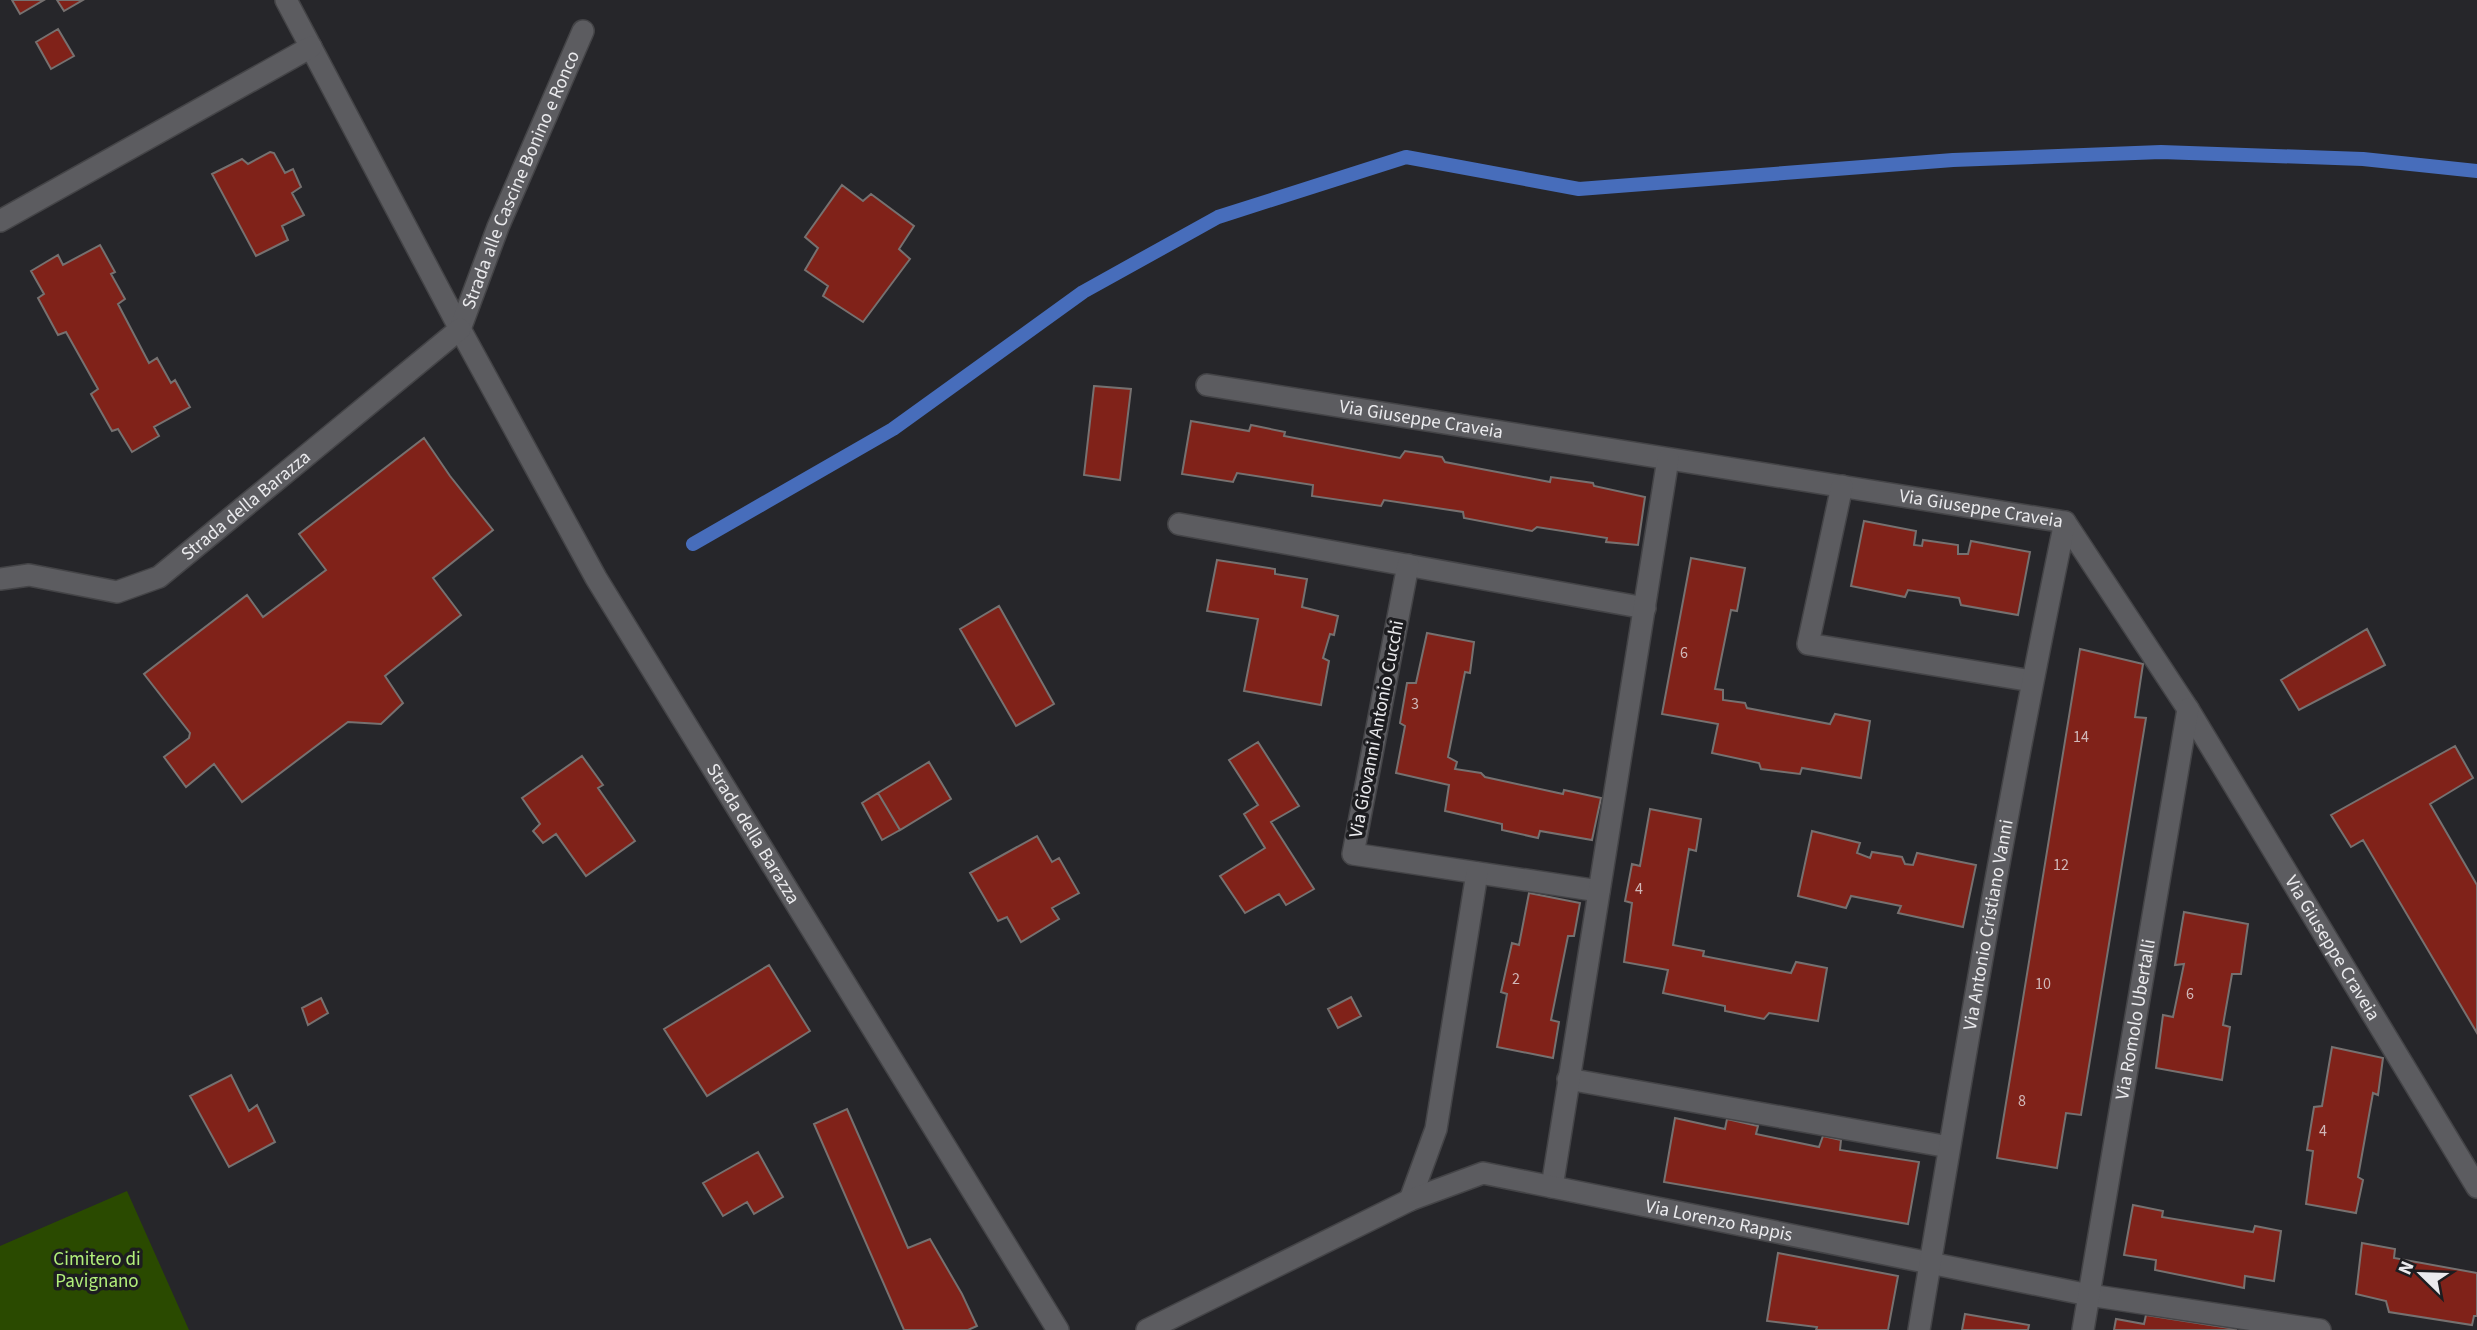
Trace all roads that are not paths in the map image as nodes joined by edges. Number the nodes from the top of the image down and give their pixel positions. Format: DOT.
graph roads {
  1 [pos="286,0"];
  2 [pos="583,31"];
  3 [pos="311,47"];
  4 [pos="0,221"];
  5 [pos="460,329"];
  6 [pos="1207,385"];
  7 [pos="1668,458"];
  8 [pos="1842,486"];
  9 [pos="2065,522"];
  10 [pos="1179,524"];
  11 [pos="1408,565"];
  12 [pos="0,579"];
  13 [pos="1645,608"];
  14 [pos="2032,681"];
  15 [pos="2189,709"];
  16 [pos="1477,873"];
  17 [pos="1599,891"];
  18 [pos="1568,1079"];
  19 [pos="1949,1147"];
  20 [pos="1552,1187"];
  21 [pos="2477,1188"];
  22 [pos="1410,1200"];
  23 [pos="1930,1263"];
  24 [pos="2089,1295"];
  25 [pos="1058,1330"];
  26 [pos="1147,1330"];
  27 [pos="1919,1330"];
  28 [pos="2083,1330"];
  29 [pos="2320,1330"];
  1 -- 3 [label="street, Strada della Barazza"];
  2 -- 5 [label="street, Strada alle Cascine Bonino e Ronco"];
  3 -- 4 [label="street"];
  3 -- 5 [label="street, Strada della Barazza"];
  5 -- 12 [label="street, Strada della Barazza"];
  5 -- 25 [label="street, Strada della Barazza"];
  6 -- 7 [label="street, Via Giuseppe Craveia"];
  7 -- 8 [label="street, Via Giuseppe Craveia"];
  7 -- 13 [label="street"];
  8 -- 9 [label="street, Via Giuseppe Craveia"];
  8 -- 14 [label="street"];
  9 -- 14 [label="street, Via Antonio Cristiano Vanni"];
  9 -- 15 [label="street, Via Giuseppe Craveia"];
  10 -- 11 [label="street"];
  11 -- 13 [label="street"];
  11 -- 16 [label="street, Via Giovanni Antonio Cucchi"];
  13 -- 17 [label="street"];
  14 -- 19 [label="street, Via Antonio Cristiano Vanni"];
  15 -- 21 [label="street, Via Giuseppe Craveia"];
  15 -- 24 [label="street, Via Romolo Ubertalli"];
  16 -- 17 [label="street, Via Giovanni Antonio Cucchi"];
  16 -- 22 [label="street"];
  17 -- 18 [label="street"];
  18 -- 19 [label="street"];
  18 -- 20 [label="street"];
  19 -- 23 [label="street, Via Antonio Cristiano Vanni"];
  20 -- 22 [label="street, Via Lorenzo Rappis"];
  20 -- 23 [label="street, Via Lorenzo Rappis"];
  22 -- 26 [label="street, Via Lorenzo Rappis"];
  23 -- 24 [label="street, Via Lorenzo Rappis"];
  23 -- 27 [label="street, Via Antonio Cristiano Vanni"];
  24 -- 28 [label="street, Via Romolo Ubertalli"];
  24 -- 29 [label="street, Via Lorenzo Rappis"];
}
